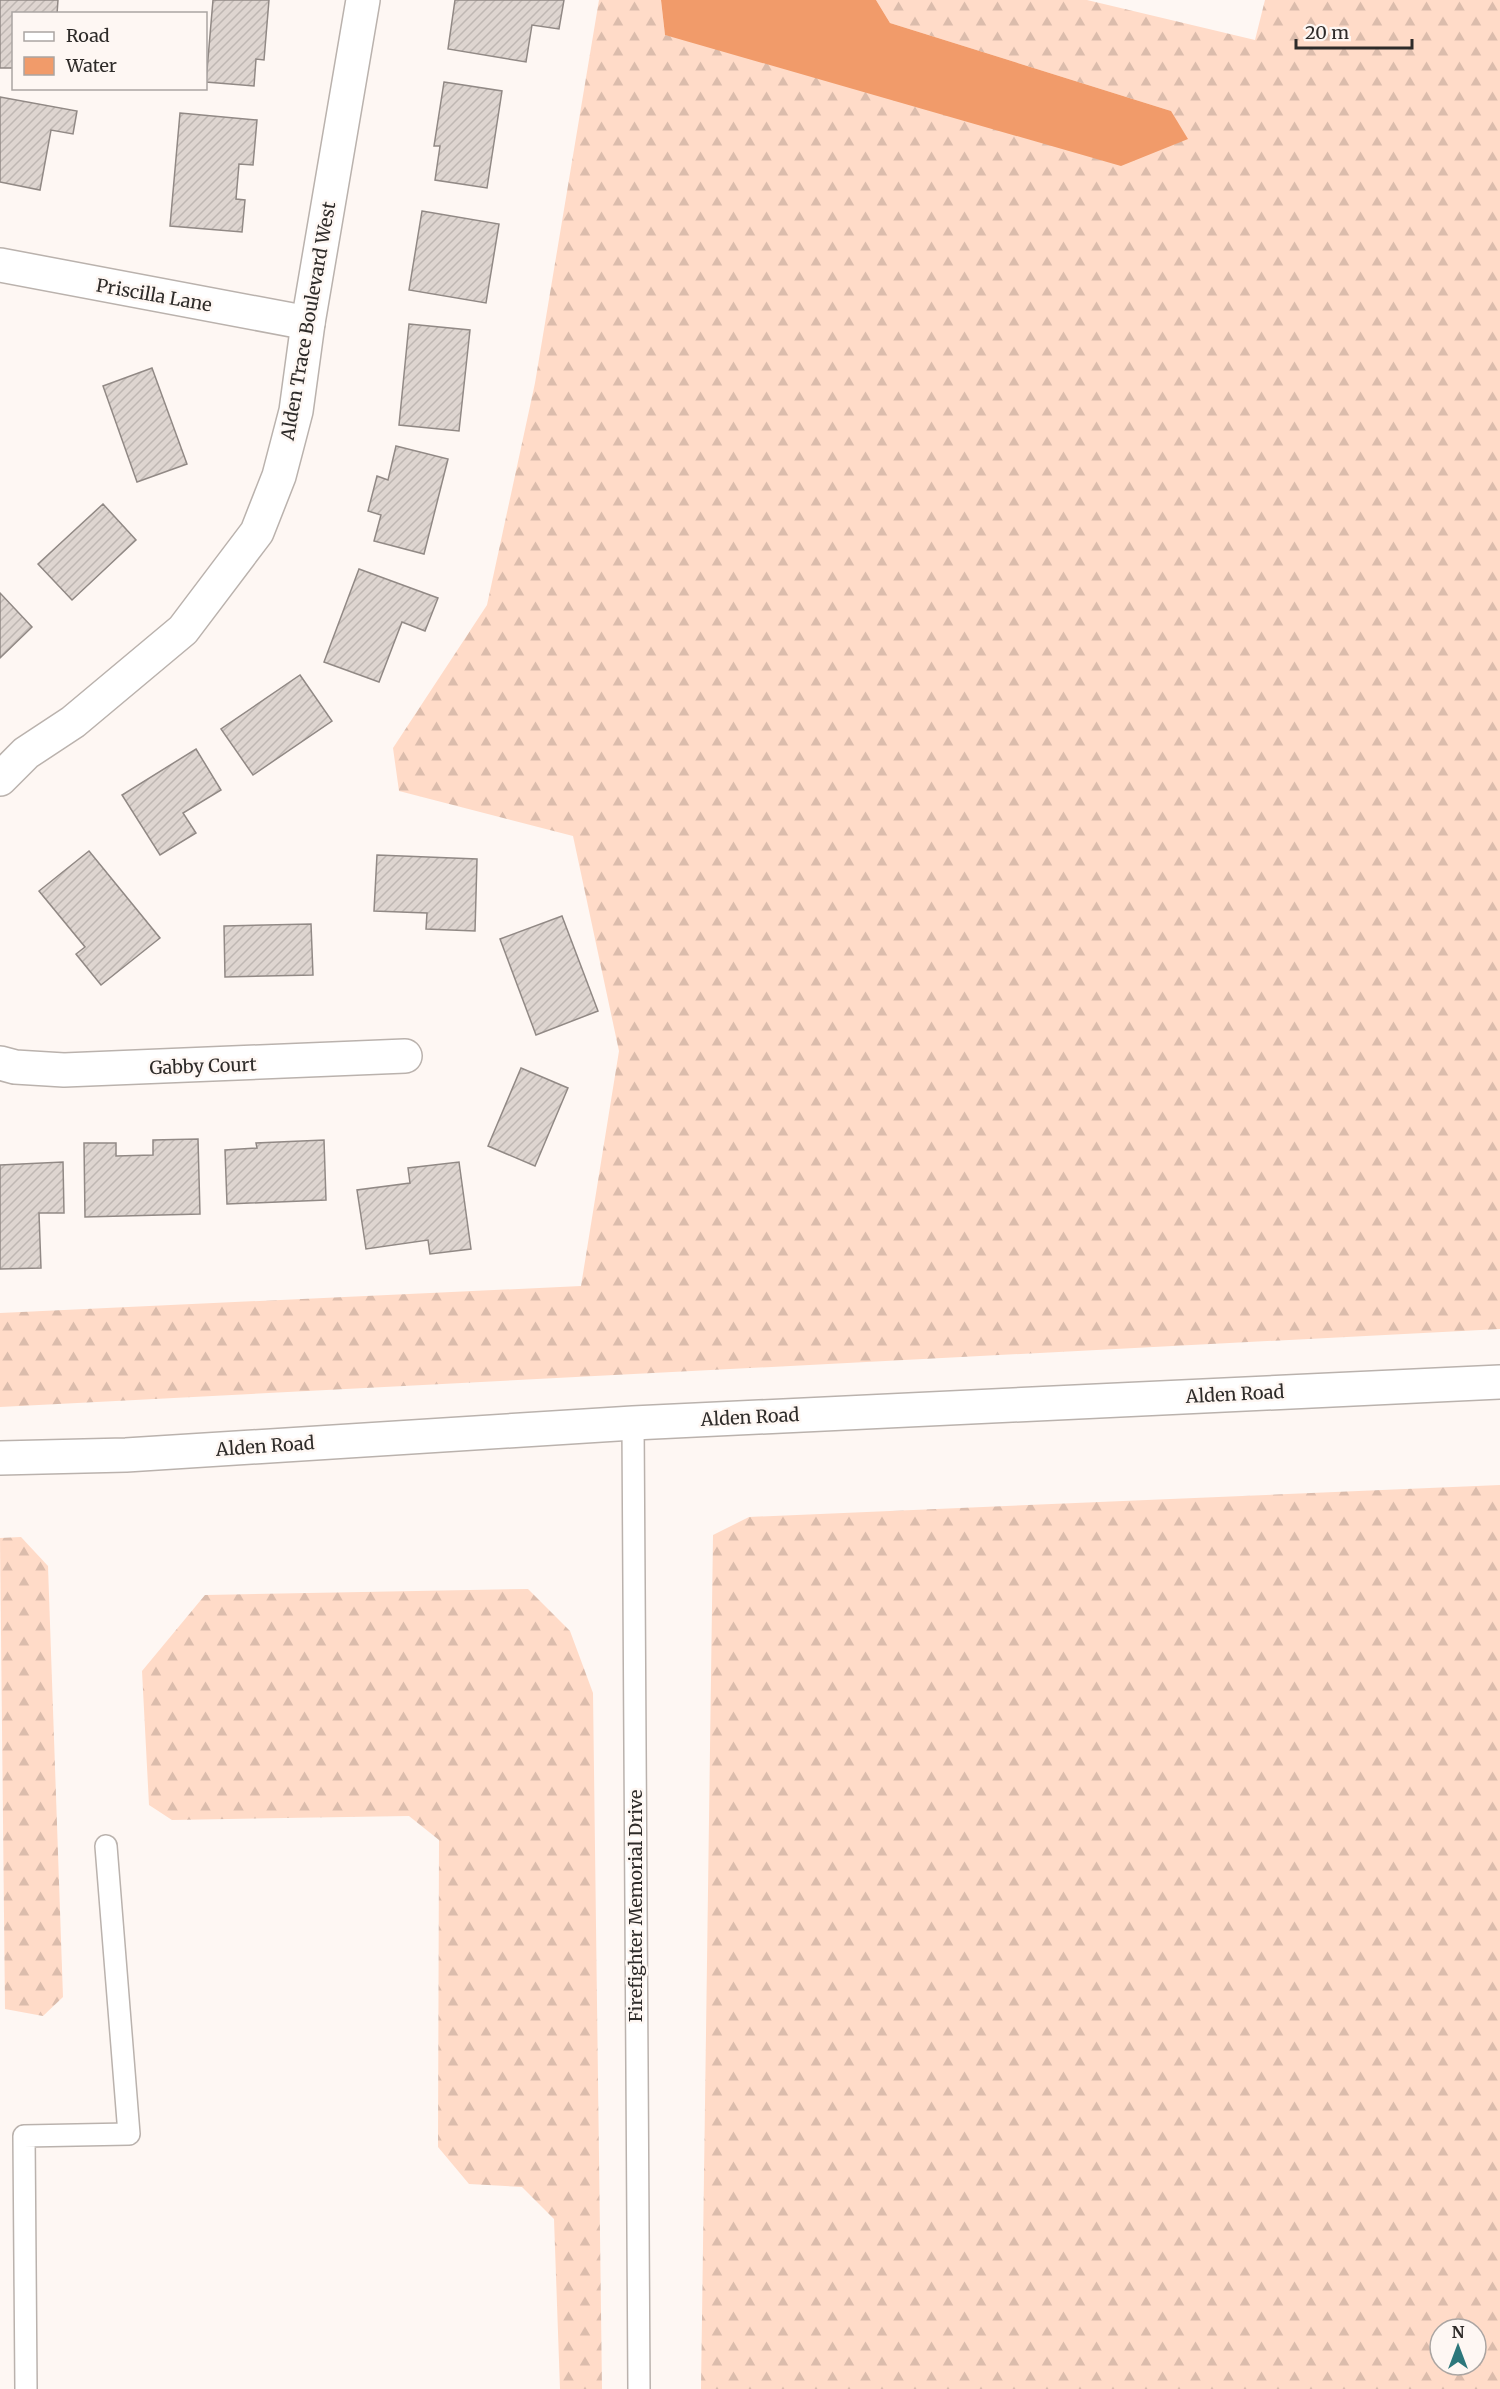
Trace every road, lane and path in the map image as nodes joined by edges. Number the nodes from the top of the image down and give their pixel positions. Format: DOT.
graph roads {
  1 [pos="363,0"];
  2 [pos="0,265"];
  3 [pos="308,323"];
  4 [pos="0,779"];
  5 [pos="405,1056"];
  6 [pos="0,1063"];
  7 [pos="1500,1382"];
  8 [pos="633,1423"];
  9 [pos="0,1458"];
  10 [pos="106,1846"];
  11 [pos="26,2389"];
  12 [pos="639,2389"];
  1 -- 3 [label="street, Alden Trace Boulevard West"];
  2 -- 3 [label="street, Priscilla Lane"];
  3 -- 4 [label="street, Alden Trace Boulevard West"];
  5 -- 6 [label="street, Gabby Court"];
  7 -- 8 [label="street, Alden Road"];
  8 -- 9 [label="street, Alden Road"];
  8 -- 12 [label="lane, Firefighter Memorial Drive"];
  10 -- 11 [label="lane"];
}
